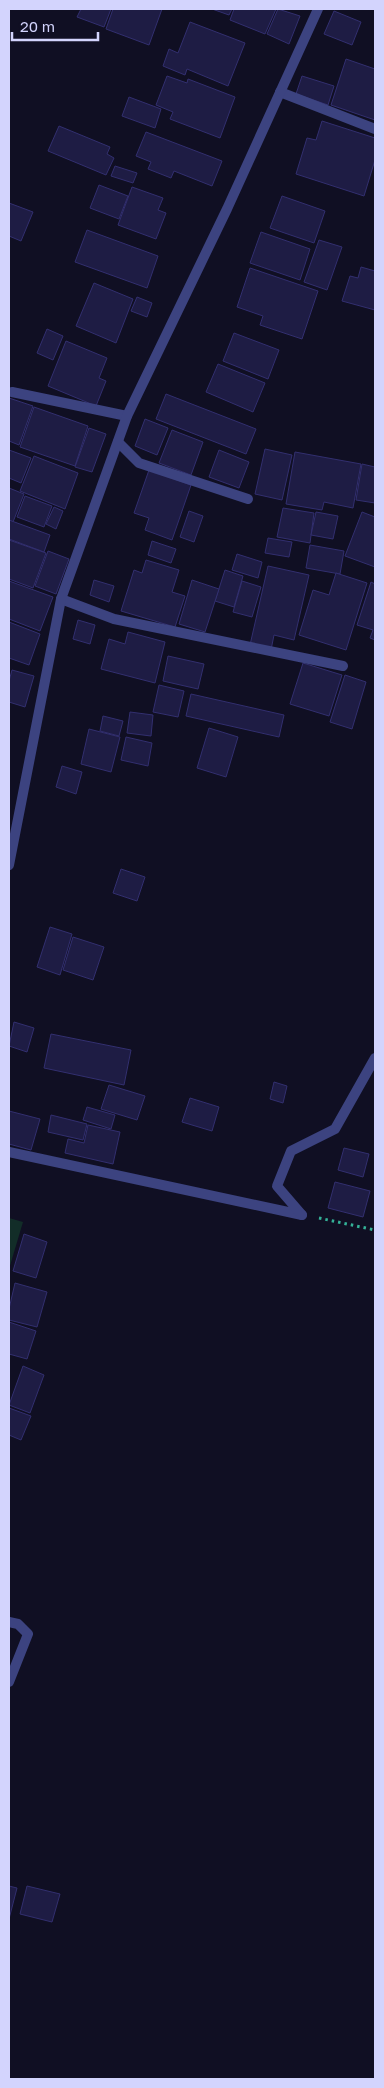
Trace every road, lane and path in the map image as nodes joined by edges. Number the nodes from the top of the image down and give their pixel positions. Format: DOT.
graph roads {
  1 [pos="318,9"];
  2 [pos="280,92"];
  3 [pos="375,129"];
  4 [pos="12,392"];
  5 [pos="127,416"];
  6 [pos="118,442"];
  7 [pos="248,499"];
  8 [pos="61,599"];
  9 [pos="342,666"];
  10 [pos="9,865"];
  11 [pos="375,1058"];
  12 [pos="9,1152"];
  13 [pos="302,1214"];
  14 [pos="375,1230"];
  15 [pos="9,1622"];
  16 [pos="9,1682"];
  1 -- 2 [label="street"];
  2 -- 3 [label="street"];
  2 -- 5 [label="street"];
  4 -- 5 [label="street"];
  5 -- 6 [label="street"];
  6 -- 7 [label="street"];
  6 -- 8 [label="street"];
  8 -- 9 [label="street"];
  8 -- 10 [label="street"];
  11 -- 13 [label="street"];
  12 -- 13 [label="street"];
  13 -- 14 [label="path"];
  15 -- 16 [label="street"];
}
